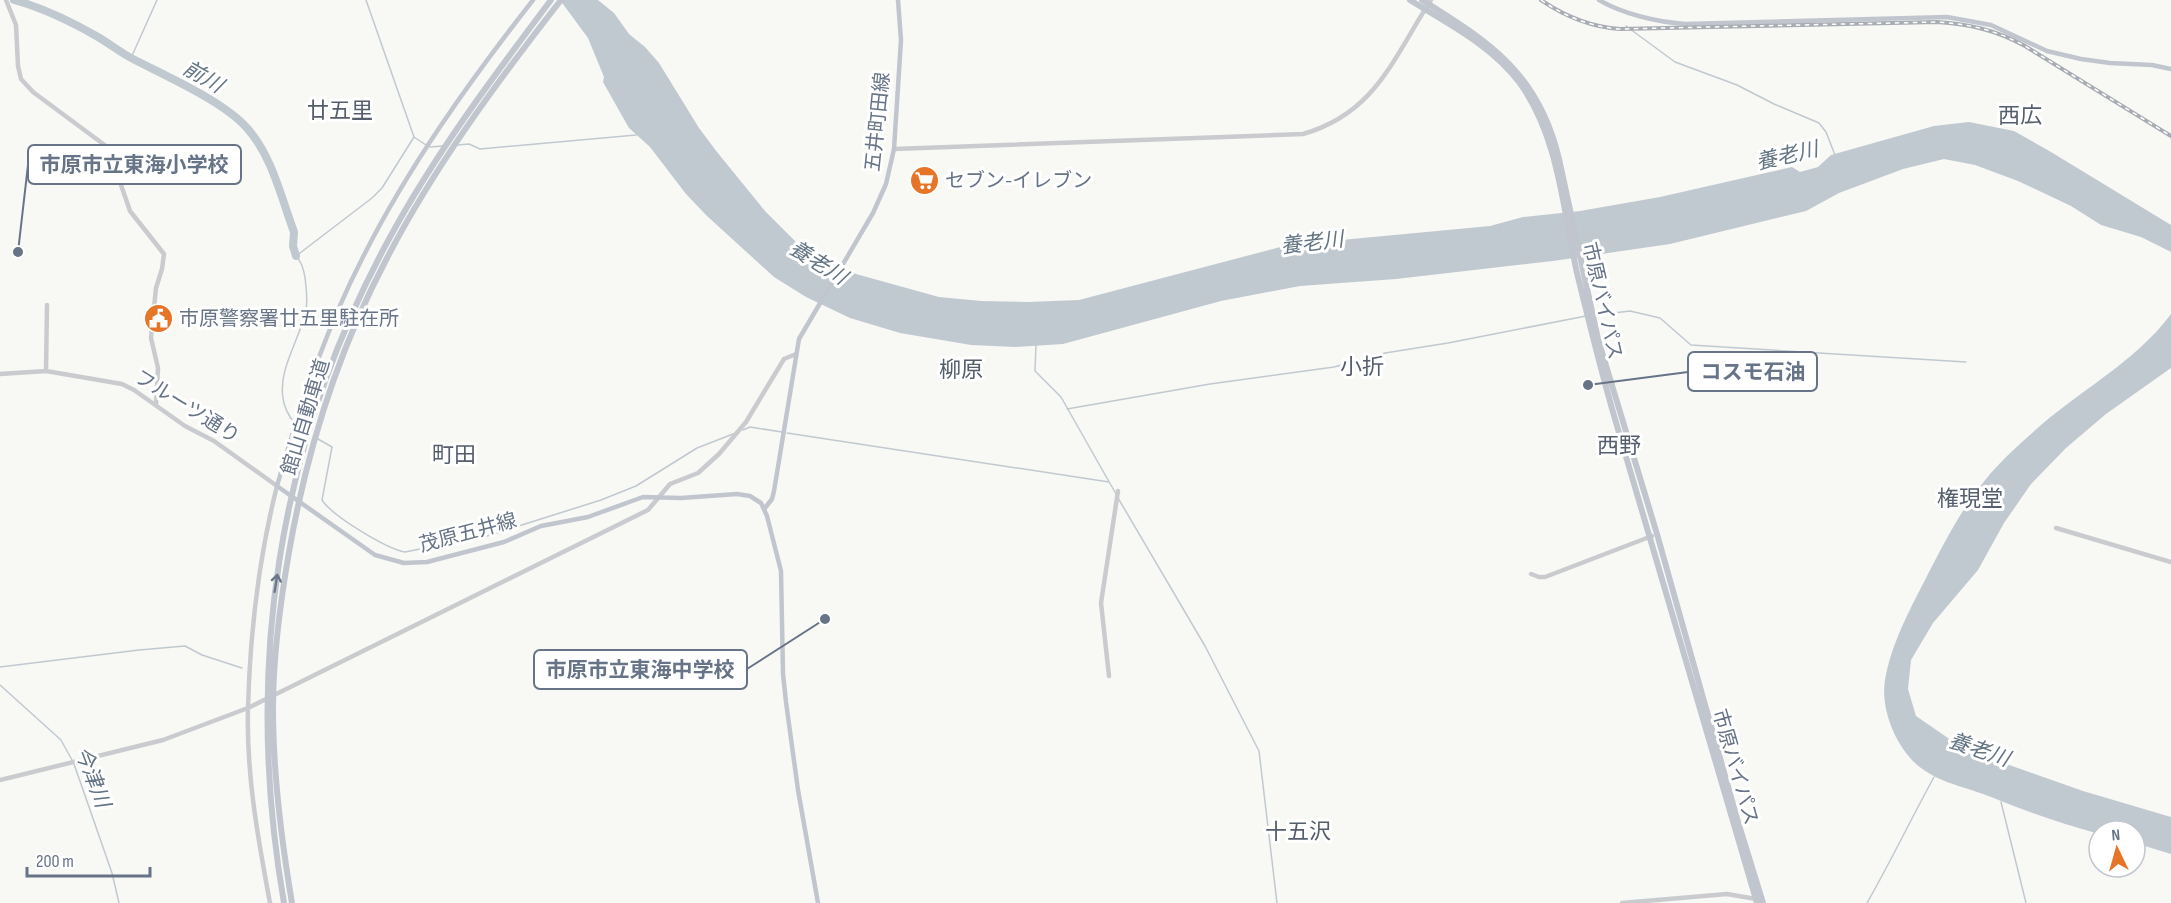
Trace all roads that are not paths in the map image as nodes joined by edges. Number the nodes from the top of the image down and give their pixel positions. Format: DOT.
graph roads {
  1 [pos="532,0"];
  2 [pos="551,0"];
  3 [pos="561,0"];
  4 [pos="898,0"];
  5 [pos="1410,0"];
  6 [pos="1422,0"];
  7 [pos="1599,0"];
  8 [pos="6,1"];
  9 [pos="1428,4"];
  10 [pos="519,49"];
  11 [pos="2171,69"];
  12 [pos="894,149"];
  13 [pos="47,305"];
  14 [pos="796,354"];
  15 [pos="46,371"];
  16 [pos="0,374"];
  17 [pos="156,405"];
  18 [pos="306,451"];
  19 [pos="277,486"];
  20 [pos="1118,490"];
  21 [pos="659,496"];
  22 [pos="765,508"];
  23 [pos="2056,528"];
  24 [pos="1654,535"];
  25 [pos="2171,562"];
  26 [pos="1531,574"];
  27 [pos="271,662"];
  28 [pos="1109,676"];
  29 [pos="248,708"];
  30 [pos="270,710"];
  31 [pos="0,780"];
  32 [pos="1760,901"];
  33 [pos="270,903"];
  34 [pos="284,903"];
  35 [pos="292,903"];
  36 [pos="818,903"];
  37 [pos="1622,903"];
  1 -- 19 [label="main road"];
  2 -- 10 [label="highway, 館山自動車道"];
  3 -- 10 [label="highway, 館山自動車道"];
  4 -- 12 [label="main road, 五井町田線"];
  5 -- 9 [label="highway, 市原バイパス"];
  6 -- 9 [label="highway, 市原バイパス"];
  7 -- 11 [label="main road"];
  8 -- 17 [label="street"];
  9 -- 12 [label="street"];
  9 -- 24 [label="highway, 市原バイパス"];
  10 -- 18 [label="highway, 館山自動車道"];
  12 -- 14 [label="main road, 五井町田線"];
  13 -- 15 [label="street"];
  14 -- 21 [label="street"];
  14 -- 22 [label="main road, 五井町田線"];
  15 -- 16 [label="street, フルーツ通り"];
  15 -- 17 [label="street, フルーツ通り"];
  17 -- 19 [label="street, フルーツ通り"];
  18 -- 27 [label="highway, 館山自動車道"];
  27 -- 18 [label="highway, 館山自動車道, one-way"];
  19 -- 21 [label="main road, 茂原五井線"];
  19 -- 29 [label="street"];
  20 -- 28 [label="street"];
  21 -- 22 [label="main road, 茂原五井線"];
  21 -- 29 [label="street"];
  22 -- 36 [label="main road"];
  23 -- 25 [label="street"];
  24 -- 26 [label="street"];
  24 -- 32 [label="highway, 市原バイパス"];
  27 -- 30 [label="highway, 館山自動車道"];
  29 -- 31 [label="street"];
  29 -- 33 [label="street"];
  30 -- 34 [label="highway, 館山自動車道"];
  30 -- 35 [label="highway, 館山自動車道"];
  32 -- 37 [label="street"];
}
